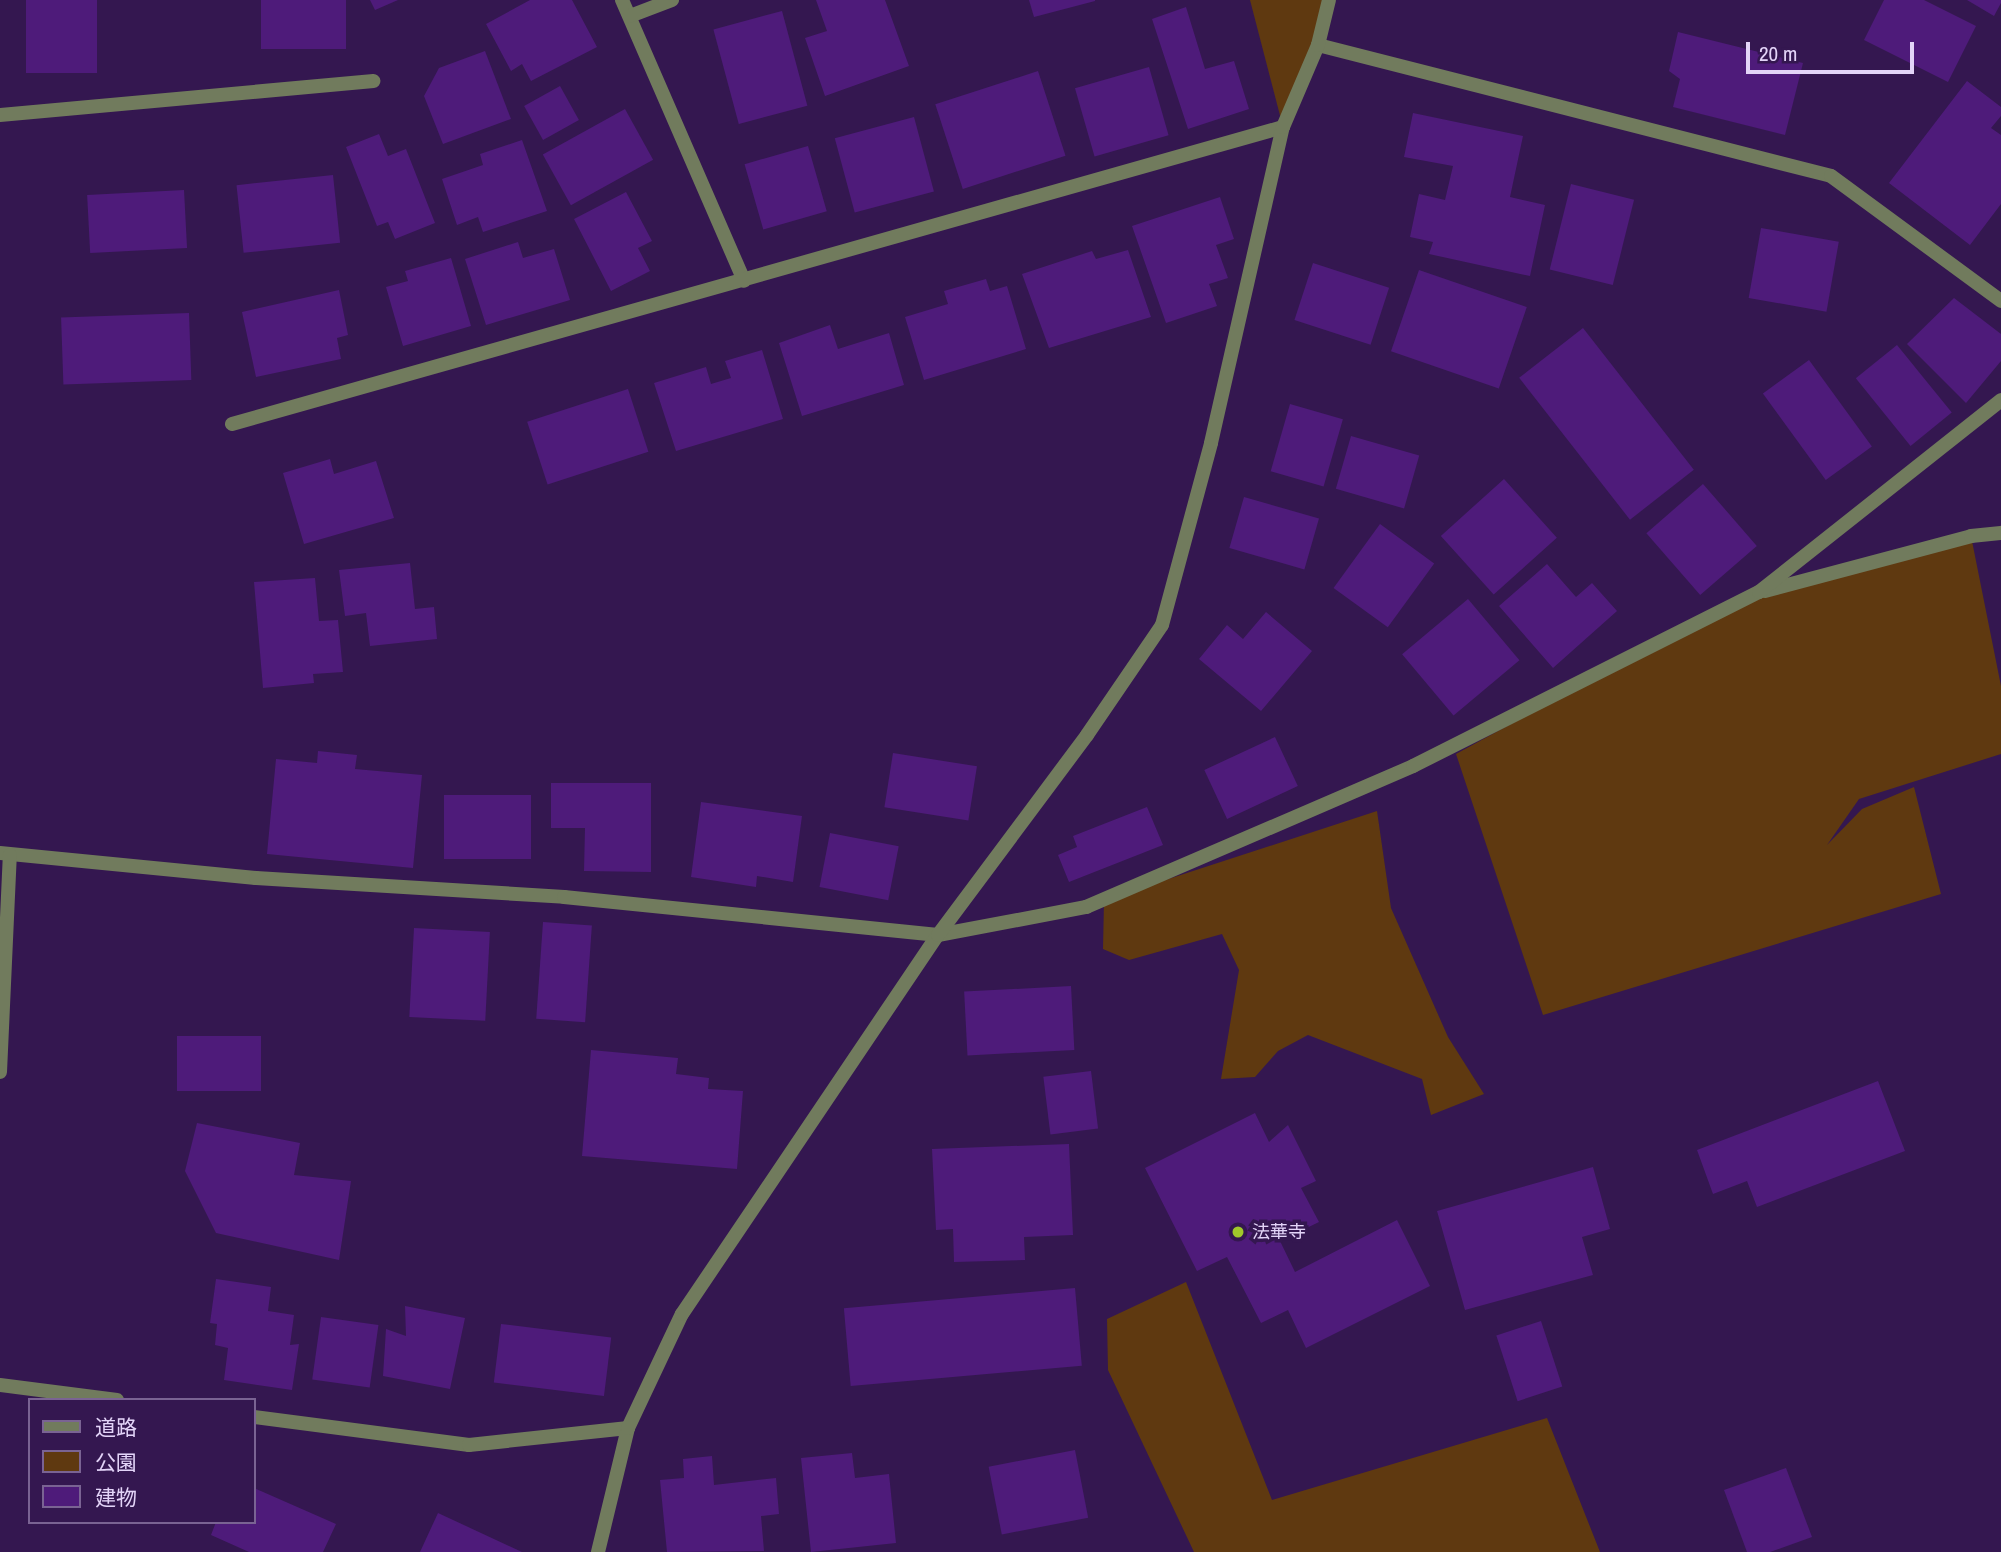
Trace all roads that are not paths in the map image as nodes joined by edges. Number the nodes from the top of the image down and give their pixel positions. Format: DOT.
graph roads {
  1 [pos="622,0"];
  2 [pos="672,0"];
  3 [pos="1329,0"];
  4 [pos="630,16"];
  5 [pos="1318,46"];
  6 [pos="373,81"];
  7 [pos="0,115"];
  8 [pos="1283,128"];
  9 [pos="744,281"];
  10 [pos="2001,301"];
  11 [pos="2001,400"];
  12 [pos="232,424"];
  13 [pos="2001,533"];
  14 [pos="1759,592"];
  15 [pos="5,854"];
  16 [pos="938,935"];
  17 [pos="0,1072"];
  18 [pos="0,1385"];
  19 [pos="101,1398"];
  20 [pos="256,1417"];
  21 [pos="628,1428"];
  22 [pos="598,1552"];
  1 -- 4 [label="street"];
  2 -- 4 [label="street"];
  3 -- 5 [label="street"];
  4 -- 9 [label="street"];
  5 -- 8 [label="street"];
  5 -- 10 [label="street"];
  6 -- 7 [label="street"];
  8 -- 9 [label="street"];
  8 -- 16 [label="street"];
  9 -- 12 [label="street"];
  11 -- 14 [label="street"];
  13 -- 14 [label="street"];
  14 -- 16 [label="street"];
  15 -- 16 [label="street"];
  15 -- 17 [label="street"];
  16 -- 21 [label="street"];
  18 -- 19 [label="street"];
  20 -- 21 [label="street"];
  21 -- 22 [label="street"];
}
